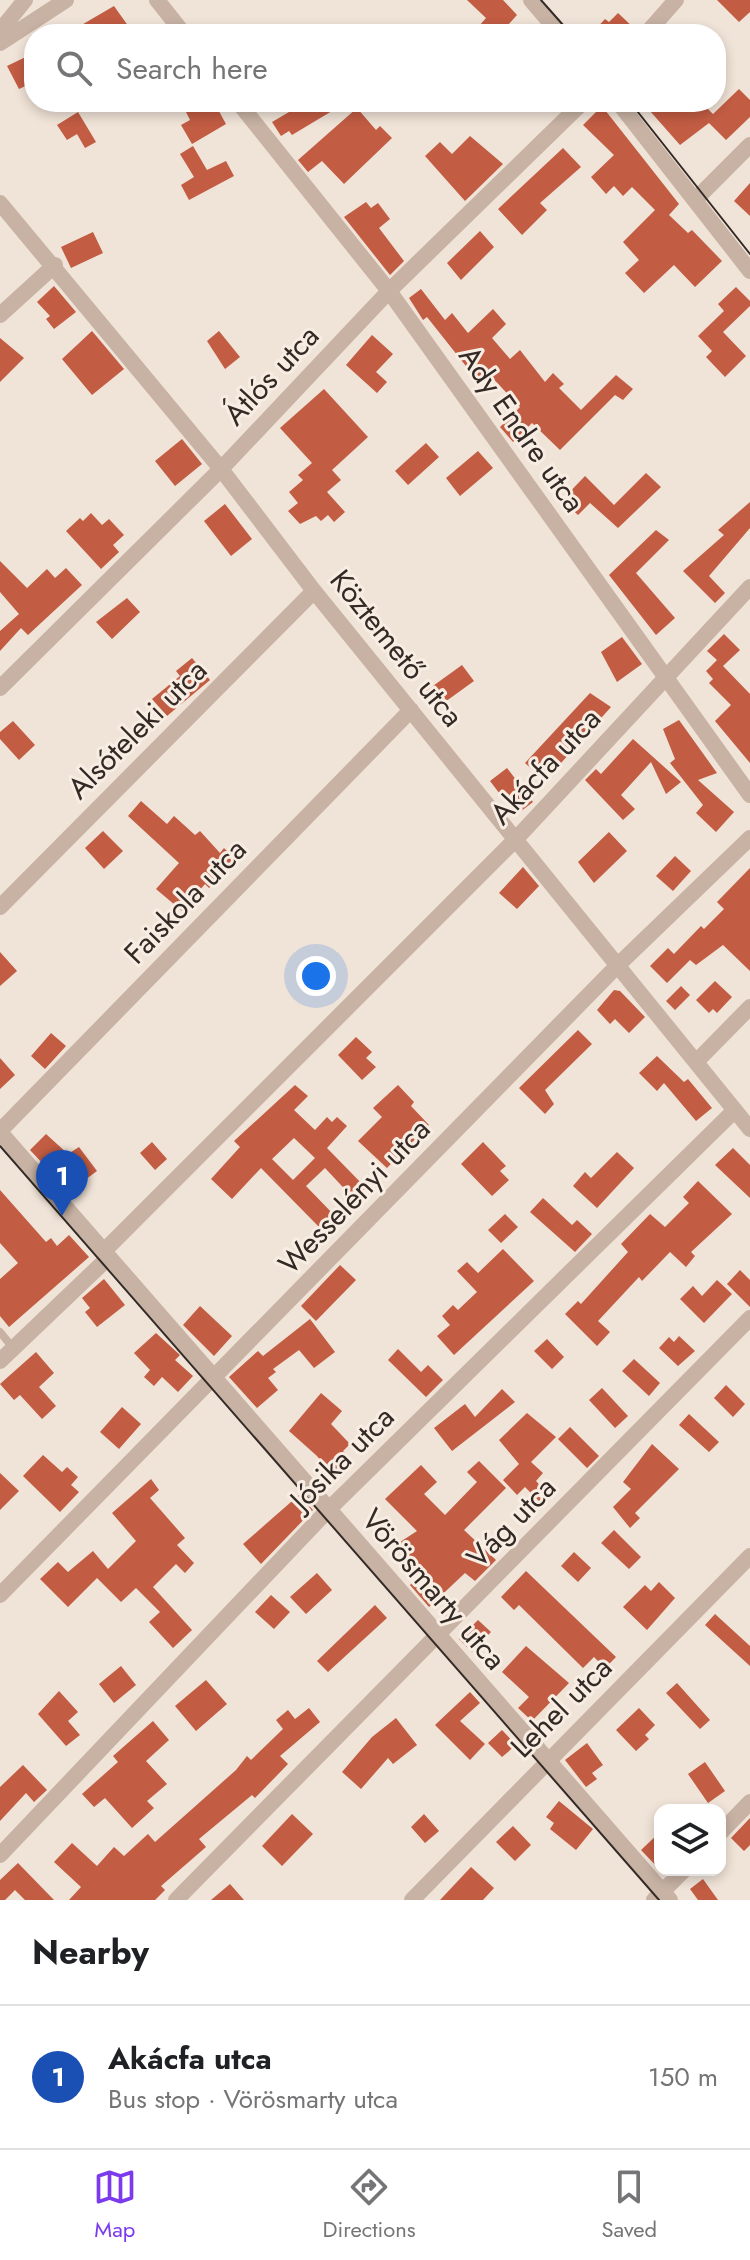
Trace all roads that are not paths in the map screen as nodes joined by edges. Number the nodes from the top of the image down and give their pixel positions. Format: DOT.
graph roads {
  1 [pos="25,0"];
  2 [pos="66,0"];
  3 [pos="157,0"];
  4 [pos="531,0"];
  5 [pos="676,0"];
  6 [pos="29,24"];
  7 [pos="176,24"];
  8 [pos="551,24"];
  9 [pos="655,24"];
  10 [pos="24,27"];
  11 [pos="0,31"];
  12 [pos="0,43"];
  13 [pos="246,112"];
  14 [pos="573,112"];
  15 [pos="626,112"];
  16 [pos="750,145"];
  17 [pos="695,200"];
  18 [pos="0,203"];
  19 [pos="55,265"];
  20 [pos="750,271"];
  21 [pos="389,291"];
  22 [pos="0,315"];
  23 [pos="221,469"];
  24 [pos="750,587"];
  25 [pos="314,591"];
  26 [pos="665,679"];
  27 [pos="0,688"];
  28 [pos="411,710"];
  29 [pos="750,795"];
  30 [pos="750,838"];
  31 [pos="515,840"];
  32 [pos="0,907"];
  33 [pos="617,966"];
  34 [pos="750,1007"];
  35 [pos="697,1061"];
  36 [pos="735,1110"];
  37 [pos="750,1129"];
  38 [pos="0,1132"];
  39 [pos="107,1254"];
  40 [pos="750,1318"];
  41 [pos="0,1332"];
  42 [pos="13,1348"];
  43 [pos="0,1361"];
  44 [pos="214,1379"];
  45 [pos="328,1510"];
  46 [pos="750,1556"];
  47 [pos="0,1595"];
  48 [pos="438,1636"];
  49 [pos="547,1760"];
  50 [pos="750,1802"];
  51 [pos="726,1827"];
  52 [pos="0,1855"];
  53 [pos="679,1876"];
  54 [pos="662,1897"];
  55 [pos="176,1900"];
  56 [pos="412,1900"];
  1 -- 11 [label="street"];
  2 -- 6 [label="street"];
  3 -- 7 [label="street"];
  4 -- 8 [label="street"];
  5 -- 9 [label="street"];
  10 -- 12 [label="street"];
  13 -- 21 [label="street, Ady Endre utca"];
  14 -- 21 [label="street, Átlós utca"];
  15 -- 17 [label="street"];
  16 -- 17 [label="street"];
  17 -- 20 [label="street"];
  18 -- 19 [label="street, Köztemető utca"];
  19 -- 22 [label="street"];
  19 -- 23 [label="street, Köztemető utca"];
  21 -- 23 [label="street, Átlós utca"];
  21 -- 26 [label="street, Ady Endre utca"];
  23 -- 25 [label="street, Köztemető utca"];
  23 -- 27 [label="street, Átlós utca"];
  24 -- 26 [label="street, Akácfa utca"];
  25 -- 28 [label="street, Köztemető utca"];
  25 -- 32 [label="street, Alsóteleki utca"];
  26 -- 29 [label="street, Ady Endre utca"];
  26 -- 31 [label="street, Akácfa utca"];
  28 -- 31 [label="street, Köztemető utca"];
  28 -- 38 [label="street, Faiskola utca"];
  30 -- 33 [label="street, Wesselényi utca"];
  31 -- 33 [label="street, Köztemető utca"];
  31 -- 39 [label="street, Akácfa utca"];
  33 -- 35 [label="street, Köztemető utca"];
  33 -- 44 [label="street, Wesselényi utca"];
  34 -- 35 [label="street"];
  35 -- 36 [label="street, Köztemető utca"];
  36 -- 37 [label="street, Köztemető utca"];
  36 -- 45 [label="street, Jósika utca"];
  38 -- 39 [label="street, Vörösmarty utca"];
  39 -- 42 [label="street, Akácfa utca"];
  39 -- 44 [label="street, Vörösmarty utca"];
  40 -- 48 [label="street, Vág utca"];
  41 -- 42 [label="lane"];
  42 -- 43 [label="street, Akácfa utca"];
  44 -- 45 [label="street, Vörösmarty utca"];
  44 -- 47 [label="street, Wesselényi utca"];
  45 -- 48 [label="street, Vörösmarty utca"];
  45 -- 52 [label="street, Jósika utca"];
  46 -- 49 [label="street, Lehel utca"];
  48 -- 49 [label="street, Vörösmarty utca"];
  48 -- 55 [label="street, Vág utca"];
  49 -- 54 [label="street, Vörösmarty utca"];
  49 -- 56 [label="street, Lehel utca"];
  50 -- 51 [label="street"];
  53 -- 54 [label="street"];
}
